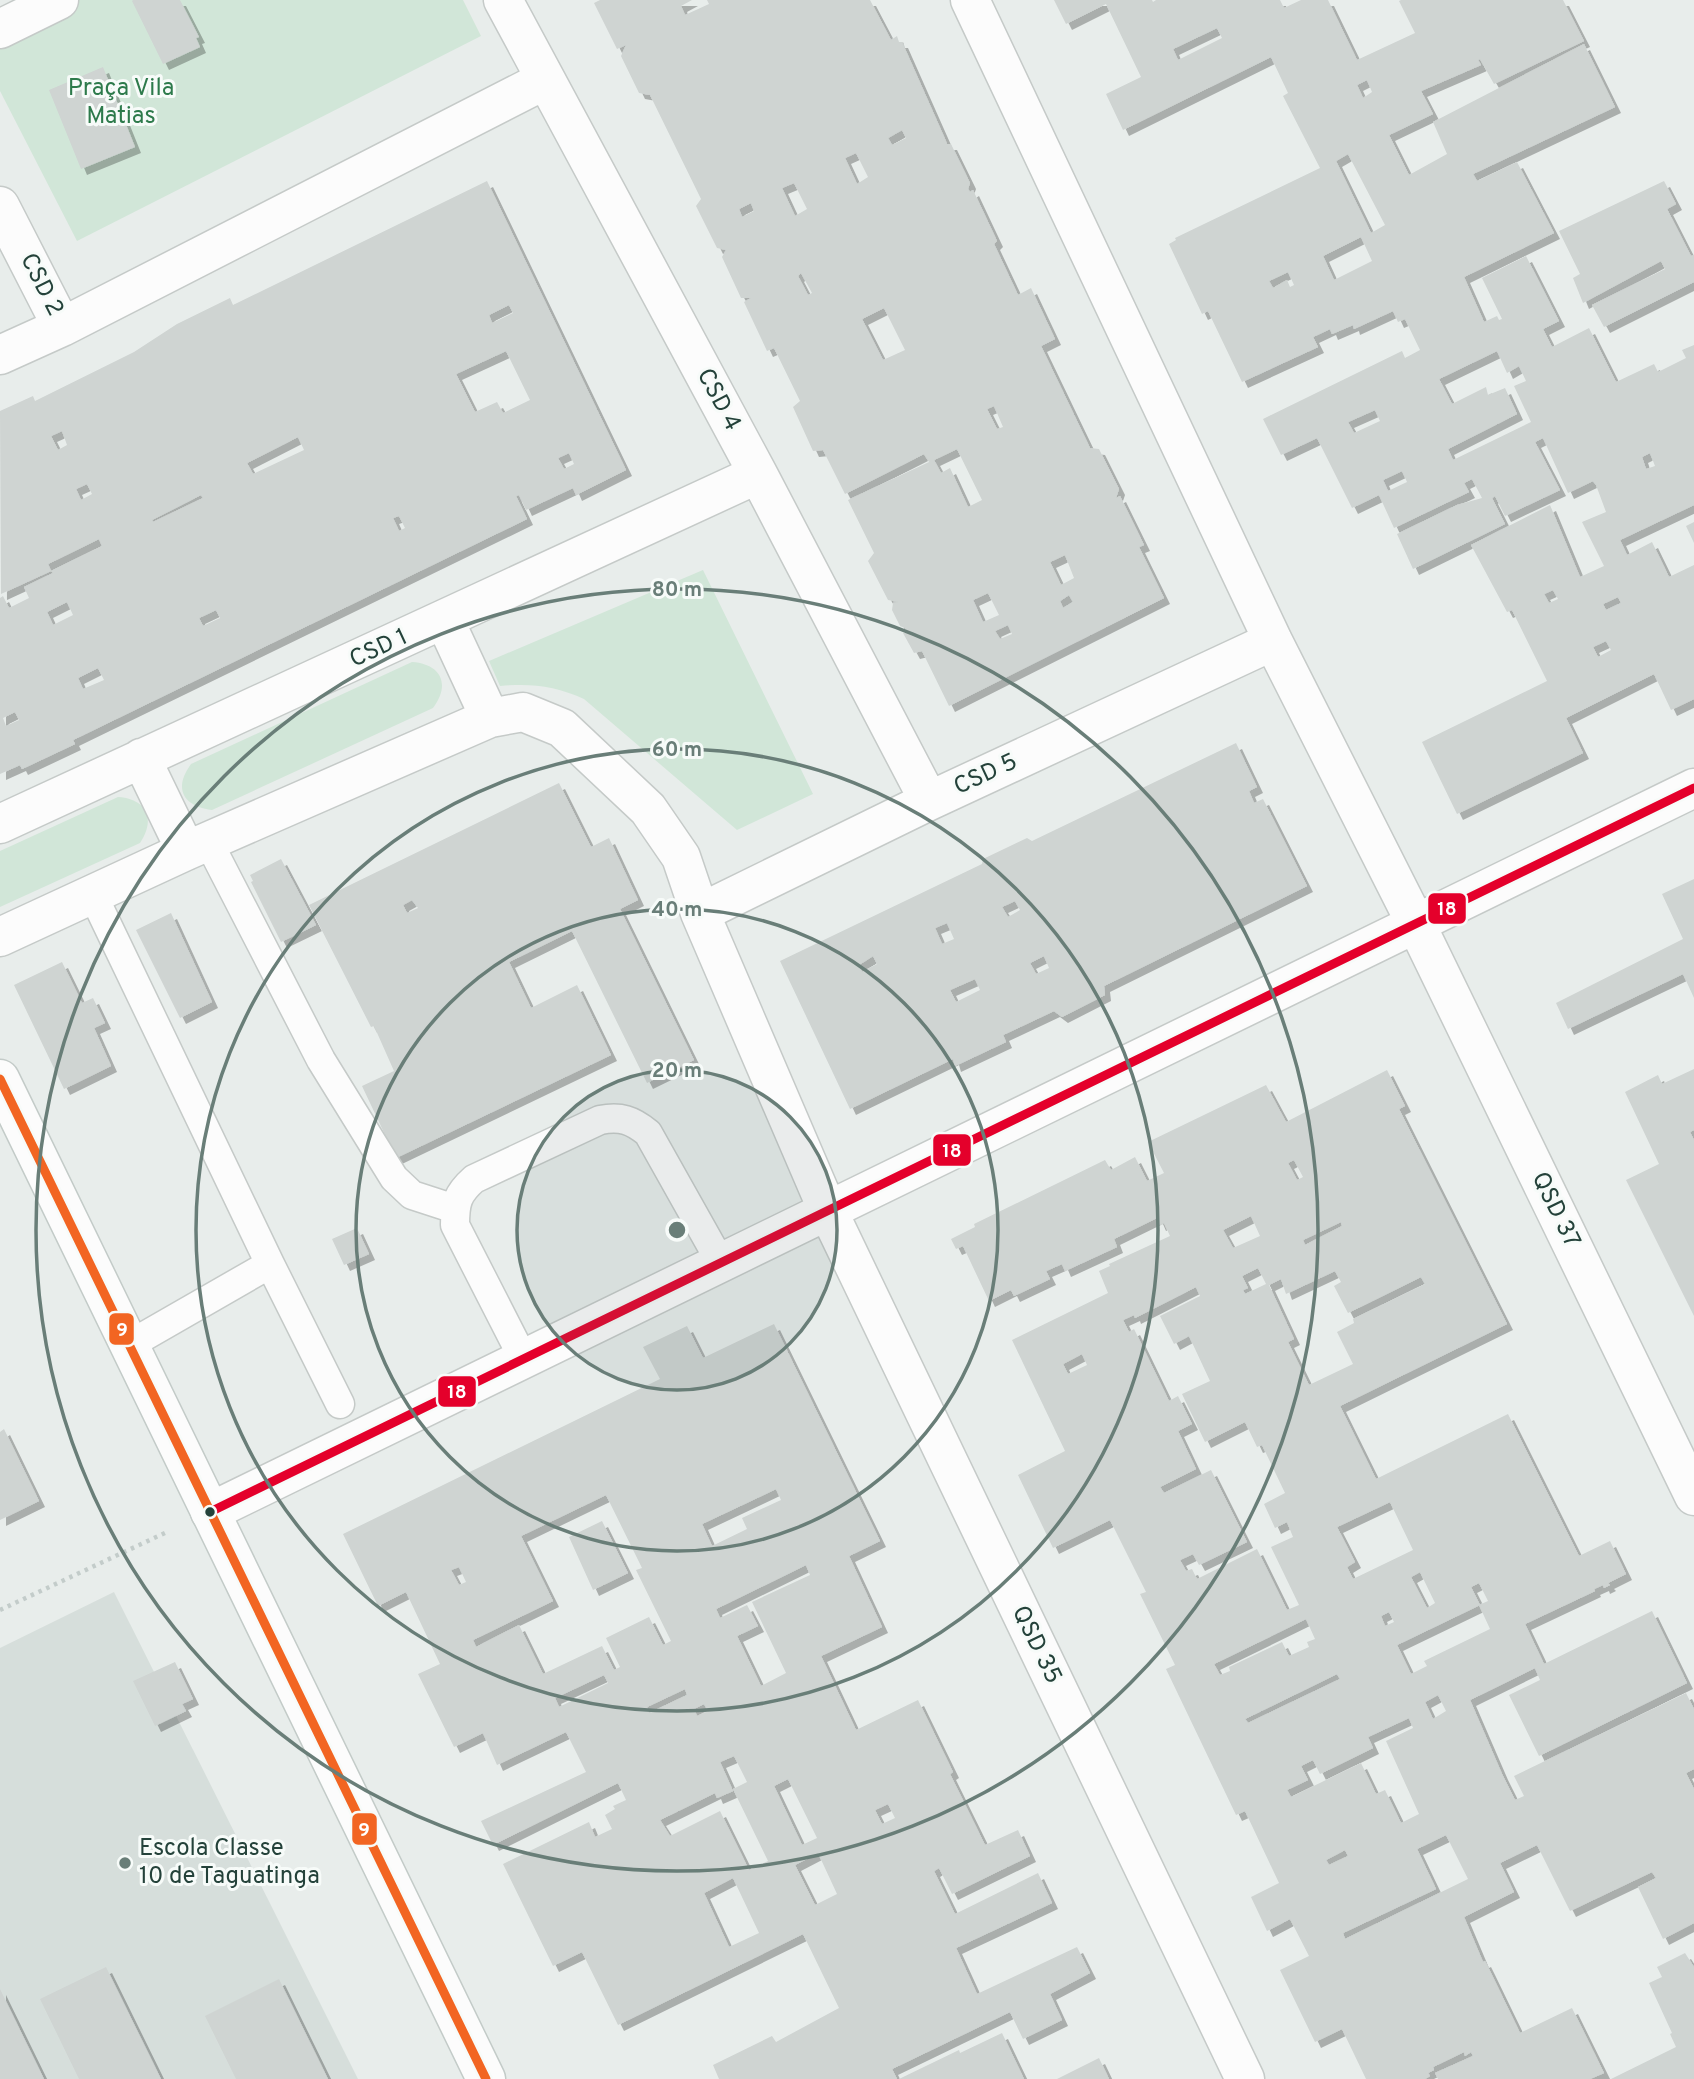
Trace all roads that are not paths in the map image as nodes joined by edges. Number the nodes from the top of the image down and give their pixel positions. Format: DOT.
graph roads {
  1 [pos="59,0"];
  2 [pos="503,0"];
  3 [pos="970,0"];
  4 [pos="0,29"];
  5 [pos="545,80"];
  6 [pos="0,206"];
  7 [pos="62,327"];
  8 [pos="0,355"];
  9 [pos="758,474"];
  10 [pos="444,619"];
  11 [pos="1273,641"];
  12 [pos="490,718"];
  13 [pos="141,758"];
  14 [pos="1694,788"];
  15 [pos="929,801"];
  16 [pos="0,824"];
  17 [pos="197,846"];
  18 [pos="93,895"];
  19 [pos="700,913"];
  20 [pos="1416,924"];
  21 [pos="0,937"];
  22 [pos="0,1079"];
  23 [pos="455,1209"];
  24 [pos="828,1211"];
  25 [pos="721,1262"];
  26 [pos="270,1264"];
  27 [pos="129,1345"];
  28 [pos="523,1358"];
  29 [pos="340,1405"];
  30 [pos="1694,1496"];
  31 [pos="210,1512"];
  32 [pos="486,2079"];
  33 [pos="1245,2079"];
  1 -- 4 [label="street"];
  2 -- 5 [label="street, CSD 4"];
  3 -- 11 [label="street, QSD 37"];
  5 -- 7 [label="street"];
  5 -- 9 [label="street, CSD 4"];
  6 -- 7 [label="street, CSD 2"];
  7 -- 8 [label="street"];
  9 -- 10 [label="street, CSD 1"];
  9 -- 15 [label="street, CSD 4"];
  10 -- 12 [label="street"];
  10 -- 13 [label="street, CSD 1"];
  11 -- 15 [label="street, CSD 5"];
  11 -- 20 [label="street, QSD 37"];
  12 -- 17 [label="street, QSD 35"];
  12 -- 19 [label="street, QSD 35"];
  13 -- 16 [label="street, CSD 1"];
  13 -- 17 [label="street"];
  14 -- 20 [label="street"];
  15 -- 19 [label="street, CSD 5"];
  17 -- 18 [label="street, QSD 35"];
  17 -- 23 [label="lane"];
  18 -- 21 [label="street, QSD 35"];
  18 -- 26 [label="lane"];
  19 -- 24 [label="street, QSD 35"];
  20 -- 24 [label="street"];
  20 -- 30 [label="street, QSD 37"];
  22 -- 27 [label="street"];
  23 -- 25 [label="lane"];
  23 -- 28 [label="lane"];
  24 -- 25 [label="street"];
  24 -- 33 [label="street, QSD 35"];
  25 -- 28 [label="street"];
  26 -- 27 [label="lane"];
  26 -- 29 [label="lane"];
  27 -- 31 [label="street"];
  28 -- 31 [label="street"];
  31 -- 32 [label="street"];
}
